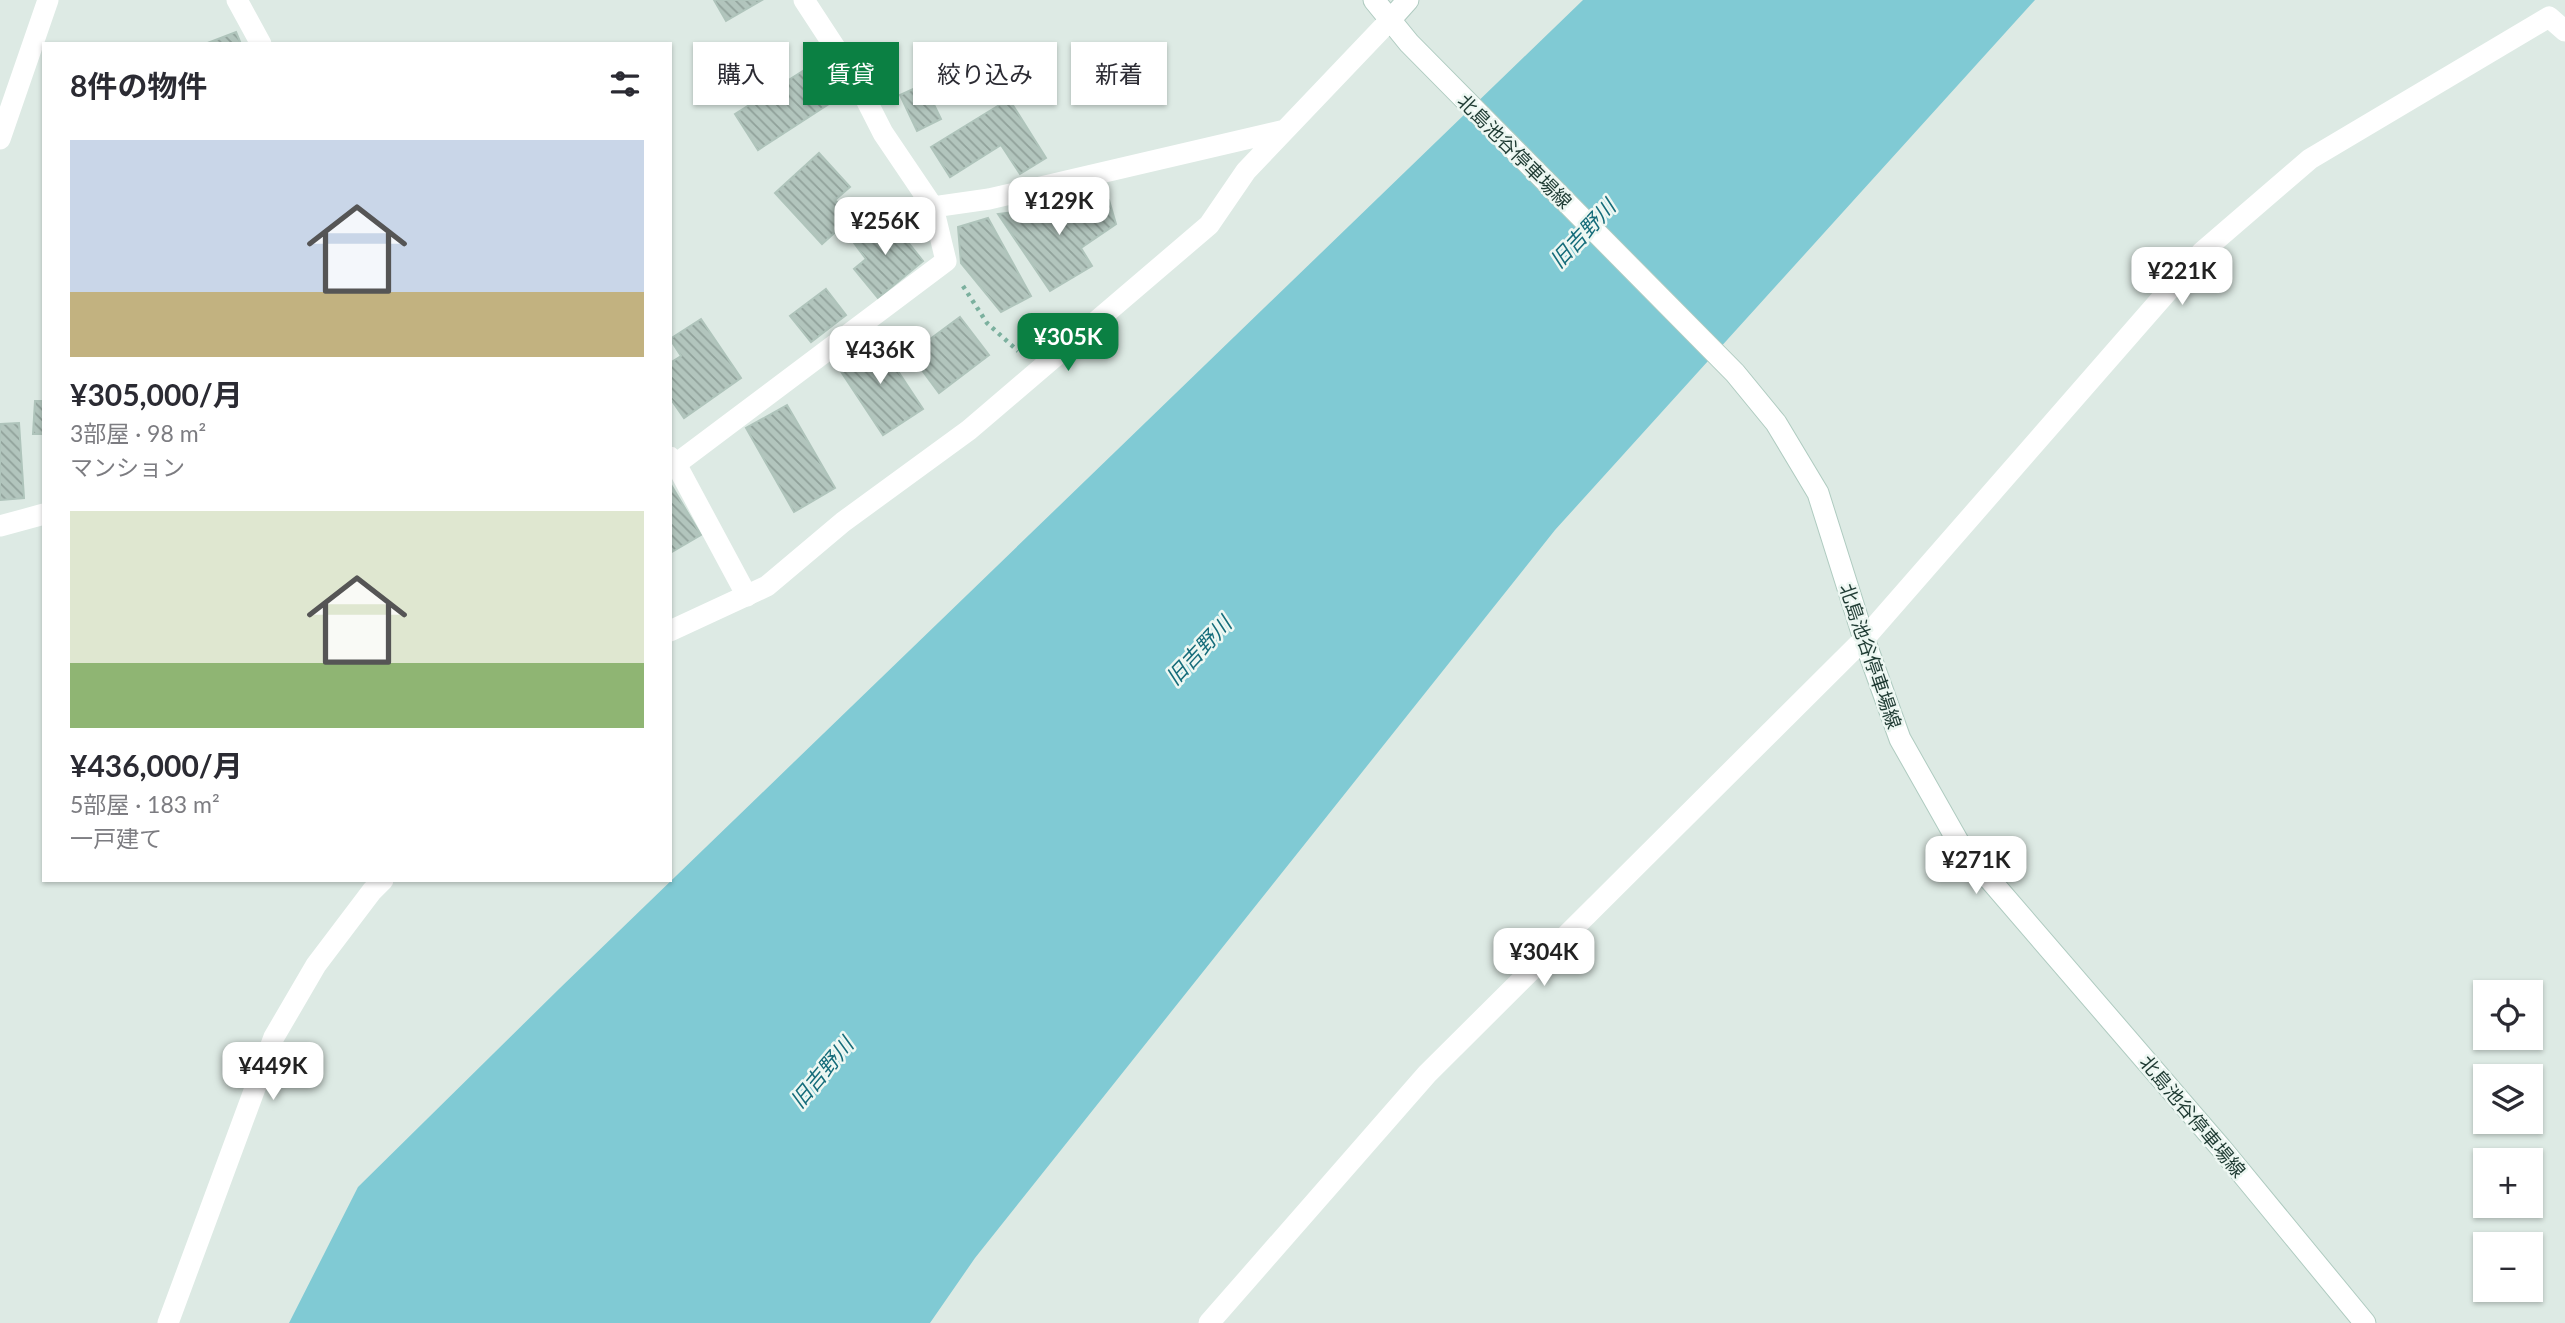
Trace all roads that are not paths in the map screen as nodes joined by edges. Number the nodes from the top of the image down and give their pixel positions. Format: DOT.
graph roads {
  1 [pos="48,0"];
  2 [pos="237,0"];
  3 [pos="804,0"];
  4 [pos="1374,0"];
  5 [pos="1408,0"];
  6 [pos="1391,19"];
  7 [pos="2565,32"];
  8 [pos="260,42"];
  9 [pos="1285,131"];
  10 [pos="0,139"];
  11 [pos="933,207"];
  12 [pos="673,460"];
  13 [pos="42,515"];
  14 [pos="0,526"];
  15 [pos="747,596"];
  16 [pos="672,630"];
  17 [pos="1864,639"];
  18 [pos="381,882"];
  19 [pos="168,1323"];
  20 [pos="1209,1323"];
  21 [pos="2365,1323"];
  1 -- 10 [label="street"];
  2 -- 8 [label="street"];
  3 -- 11 [label="street"];
  4 -- 6 [label="street, 北島池谷停車場線"];
  5 -- 6 [label="street"];
  6 -- 9 [label="street"];
  6 -- 17 [label="street, 北島池谷停車場線"];
  7 -- 17 [label="street"];
  9 -- 11 [label="street"];
  9 -- 15 [label="street"];
  11 -- 12 [label="street"];
  12 -- 15 [label="street"];
  13 -- 14 [label="street"];
  15 -- 16 [label="street"];
  17 -- 20 [label="street"];
  17 -- 21 [label="street, 北島池谷停車場線"];
  18 -- 19 [label="street"];
}
